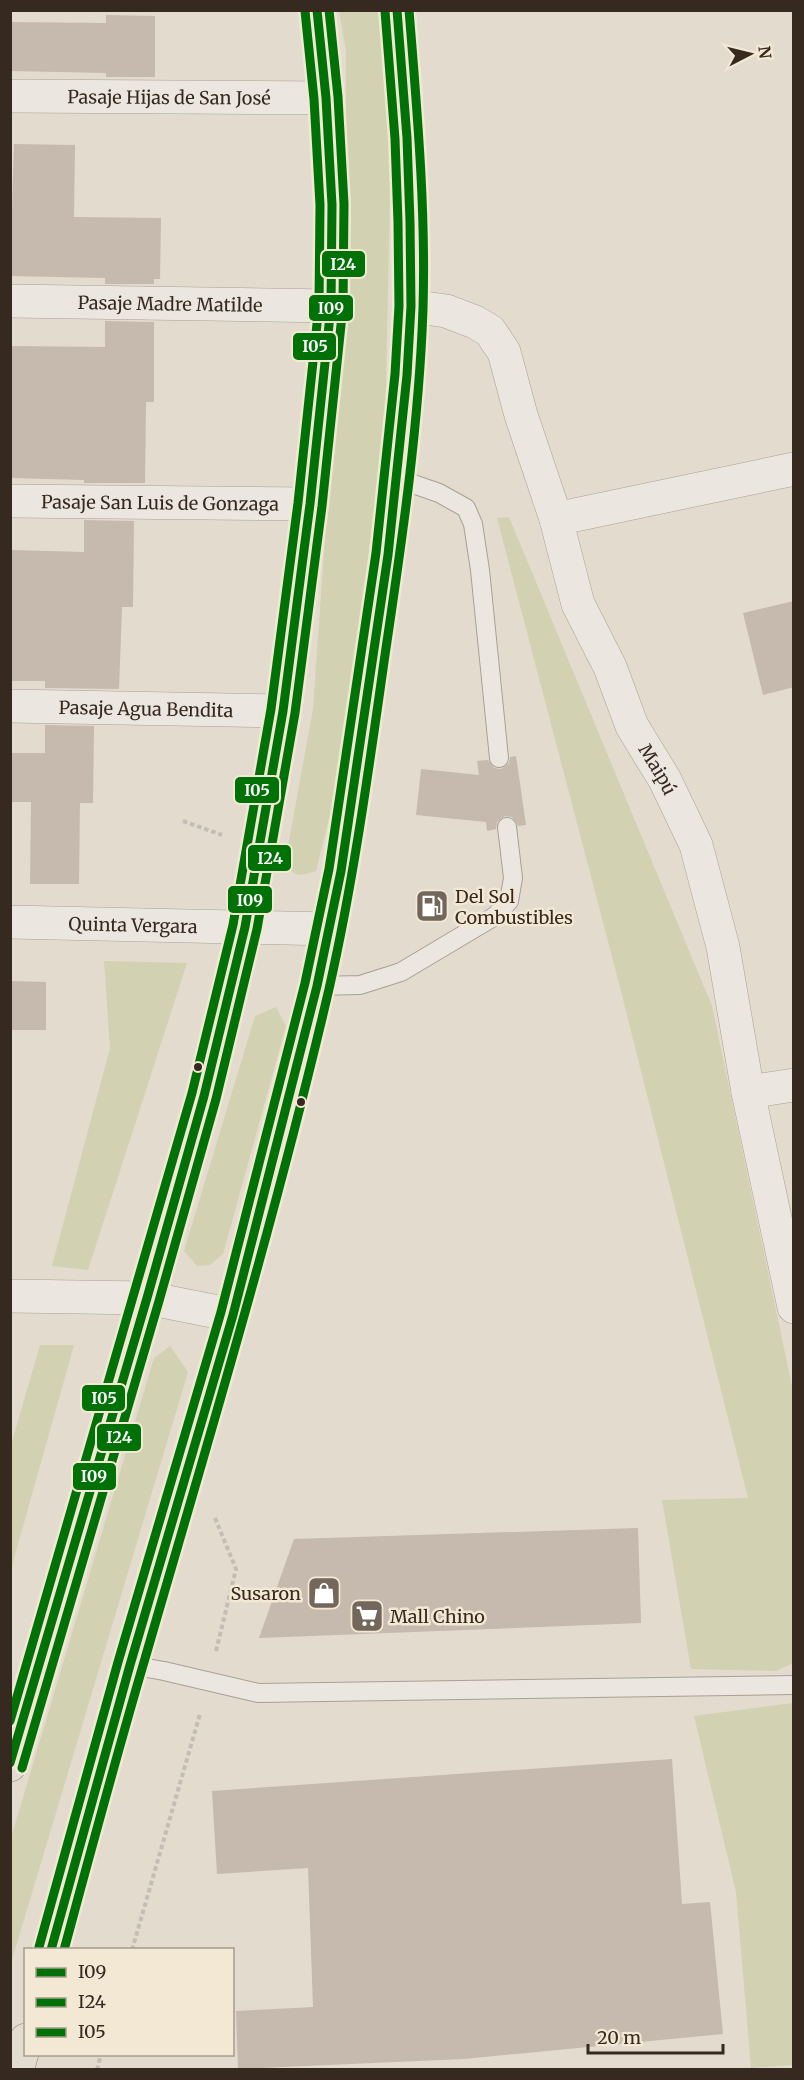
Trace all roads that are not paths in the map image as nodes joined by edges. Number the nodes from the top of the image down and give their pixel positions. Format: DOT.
graph roads {
  1 [pos="317,10"];
  2 [pos="397,10"];
  3 [pos="10,96"];
  4 [pos="326,98"];
  5 [pos="10,301"];
  6 [pos="331,306"];
  7 [pos="411,306"];
  8 [pos="794,469"];
  9 [pos="396,478"];
  10 [pos="10,501"];
  11 [pos="310,504"];
  12 [pos="556,519"];
  13 [pos="10,706"];
  14 [pos="283,711"];
  15 [pos="499,758"];
  16 [pos="507,827"];
  17 [pos="10,922"];
  18 [pos="244,927"];
  19 [pos="329,928"];
  20 [pos="317,986"];
  21 [pos="794,1085"];
  22 [pos="748,1092"];
  23 [pos="10,1296"];
  24 [pos="147,1298"];
  25 [pos="794,1307"];
  26 [pos="233,1315"];
  27 [pos="130,1665"];
  28 [pos="794,1685"];
  29 [pos="10,1765"];
  30 [pos="52,1948"];
  31 [pos="24,2047"];
  32 [pos="17,2070"];
  1 -- 4 [label="main road"];
  2 -- 7 [label="main road"];
  3 -- 4 [label="street, Pasaje Hijas de San José"];
  4 -- 6 [label="main road"];
  5 -- 6 [label="street, Pasaje Madre Matilde"];
  6 -- 11 [label="main road"];
  7 -- 9 [label="main road"];
  7 -- 12 [label="street, Maipú"];
  8 -- 12 [label="street"];
  9 -- 15 [label="lane"];
  9 -- 19 [label="main road"];
  10 -- 11 [label="street, Pasaje San Luis de Gonzaga"];
  11 -- 14 [label="main road"];
  12 -- 22 [label="street, Maipú"];
  13 -- 14 [label="street, Pasaje Agua Bendita"];
  14 -- 18 [label="main road"];
  16 -- 20 [label="lane"];
  17 -- 18 [label="street, Quinta Vergara"];
  18 -- 19 [label="street, Quinta Vergara"];
  18 -- 24 [label="main road"];
  19 -- 20 [label="main road"];
  20 -- 26 [label="main road"];
  21 -- 22 [label="street"];
  22 -- 25 [label="street, Maipú"];
  23 -- 24 [label="street"];
  24 -- 26 [label="street"];
  24 -- 29 [label="main road"];
  26 -- 27 [label="main road"];
  27 -- 28 [label="lane"];
  27 -- 30 [label="main road"];
  31 -- 32 [label="main road"];
}
